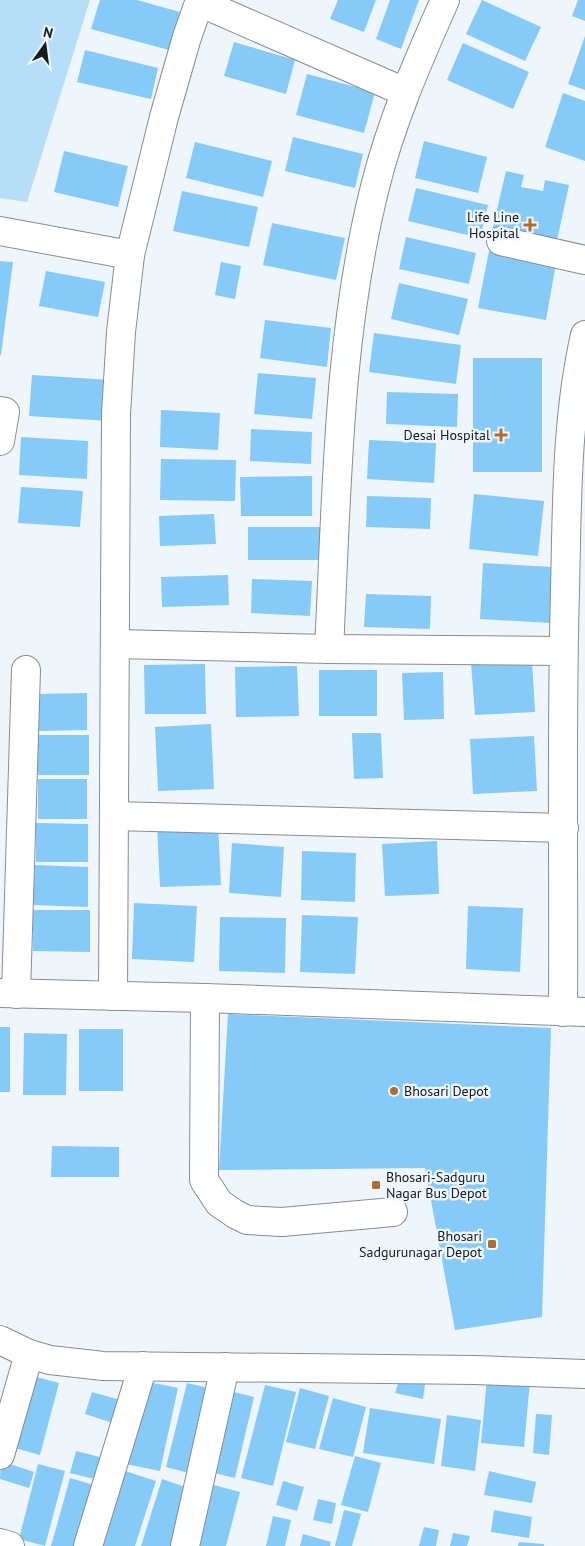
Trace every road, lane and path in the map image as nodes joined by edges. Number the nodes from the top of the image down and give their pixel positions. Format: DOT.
graph roads {
  1 [pos="445,0"];
  2 [pos="200,1"];
  3 [pos="404,92"];
  4 [pos="0,231"];
  5 [pos="501,240"];
  6 [pos="130,255"];
  7 [pos="585,260"];
  8 [pos="585,335"];
  9 [pos="581,373"];
  10 [pos="0,411"];
  11 [pos="0,441"];
  12 [pos="114,644"];
  13 [pos="330,649"];
  14 [pos="563,651"];
  15 [pos="26,670"];
  16 [pos="114,816"];
  17 [pos="571,818"];
  18 [pos="8,994"];
  19 [pos="113,996"];
  20 [pos="205,998"];
  21 [pos="574,1012"];
  22 [pos="393,1212"];
  23 [pos="0,1340"];
  24 [pos="29,1354"];
  25 [pos="143,1366"];
  26 [pos="226,1367"];
  27 [pos="585,1374"];
  28 [pos="0,1455"];
  29 [pos="0,1543"];
  30 [pos="10,1546"];
  31 [pos="88,1546"];
  32 [pos="185,1546"];
  1 -- 3 [label="street"];
  2 -- 3 [label="street"];
  2 -- 6 [label="street"];
  3 -- 13 [label="street"];
  4 -- 6 [label="street"];
  5 -- 7 [label="street"];
  6 -- 12 [label="street"];
  8 -- 9 [label="street"];
  9 -- 14 [label="street"];
  10 -- 11 [label="street"];
  12 -- 13 [label="street"];
  12 -- 16 [label="street"];
  13 -- 14 [label="street"];
  14 -- 17 [label="street"];
  15 -- 18 [label="street"];
  16 -- 17 [label="street"];
  16 -- 19 [label="street"];
  17 -- 21 [label="street"];
  18 -- 19 [label="street"];
  19 -- 20 [label="street"];
  20 -- 21 [label="street"];
  20 -- 22 [label="street"];
  23 -- 24 [label="street"];
  24 -- 25 [label="street"];
  24 -- 28 [label="street"];
  25 -- 26 [label="street"];
  25 -- 31 [label="street"];
  26 -- 27 [label="street"];
  26 -- 32 [label="street"];
  29 -- 30 [label="street"];
}
